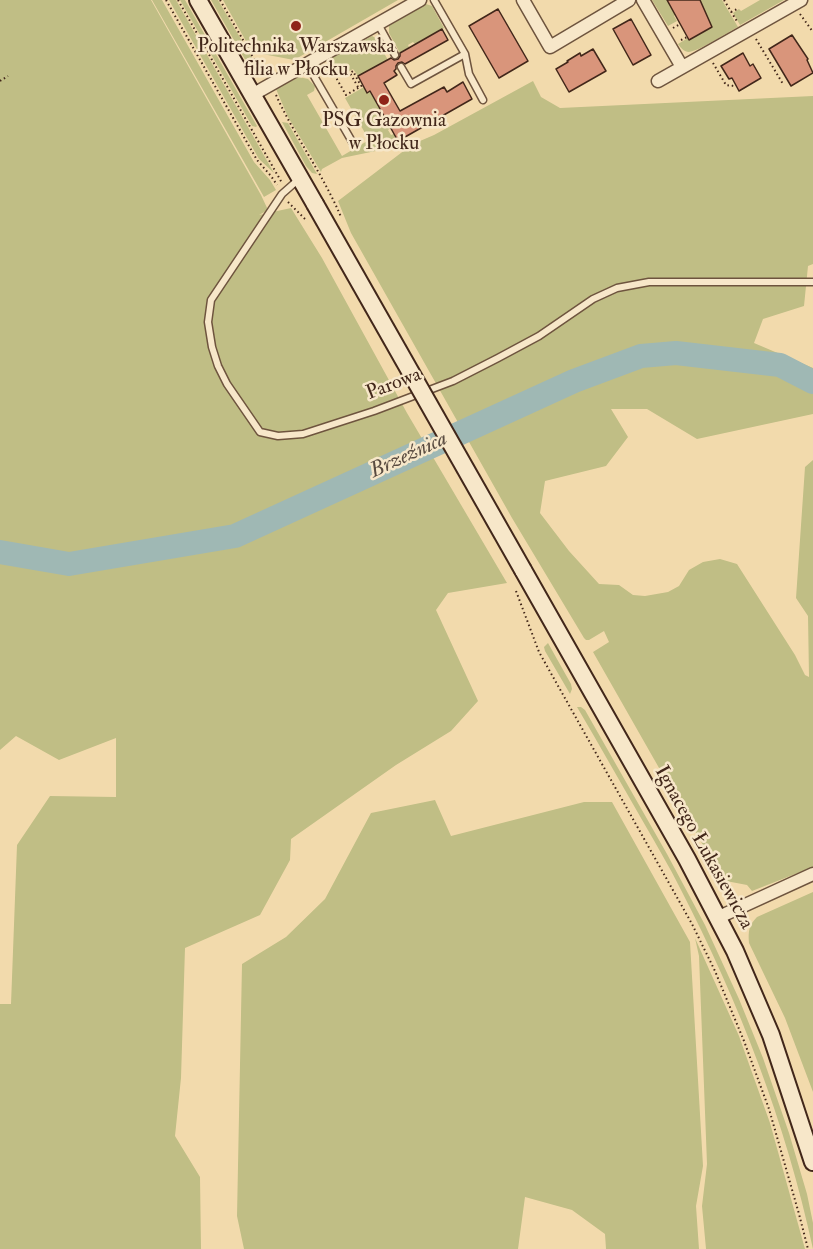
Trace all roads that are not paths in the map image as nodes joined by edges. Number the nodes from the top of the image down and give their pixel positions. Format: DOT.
graph roads {
  1 [pos="198,0"];
  2 [pos="420,0"];
  3 [pos="434,0"];
  4 [pos="523,0"];
  5 [pos="629,0"];
  6 [pos="643,0"];
  7 [pos="797,2"];
  8 [pos="378,24"];
  9 [pos="465,54"];
  10 [pos="395,56"];
  11 [pos="307,64"];
  12 [pos="401,67"];
  13 [pos="682,67"];
  14 [pos="658,81"];
  15 [pos="252,95"];
  16 [pos="483,100"];
  17 [pos="354,145"];
  18 [pos="300,178"];
  19 [pos="813,282"];
  20 [pos="813,874"];
  21 [pos="718,917"];
  22 [pos="813,1162"];
  1 -- 15 [label="street"];
  2 -- 8 [label="street"];
  3 -- 9 [label="lane"];
  4 -- 5 [label="street"];
  6 -- 13 [label="street"];
  7 -- 13 [label="street"];
  8 -- 10 [label="lane"];
  8 -- 11 [label="street"];
  9 -- 12 [label="lane"];
  9 -- 16 [label="lane"];
  11 -- 15 [label="street"];
  11 -- 17 [label="lane"];
  13 -- 14 [label="street"];
  15 -- 18 [label="street"];
  18 -- 19 [label="lane, Parowa"];
  18 -- 21 [label="street, Ignacego Łukasiewicza, bridge"];
  20 -- 21 [label="street"];
  21 -- 22 [label="street, Ignacego Łukasiewicza"];
}
